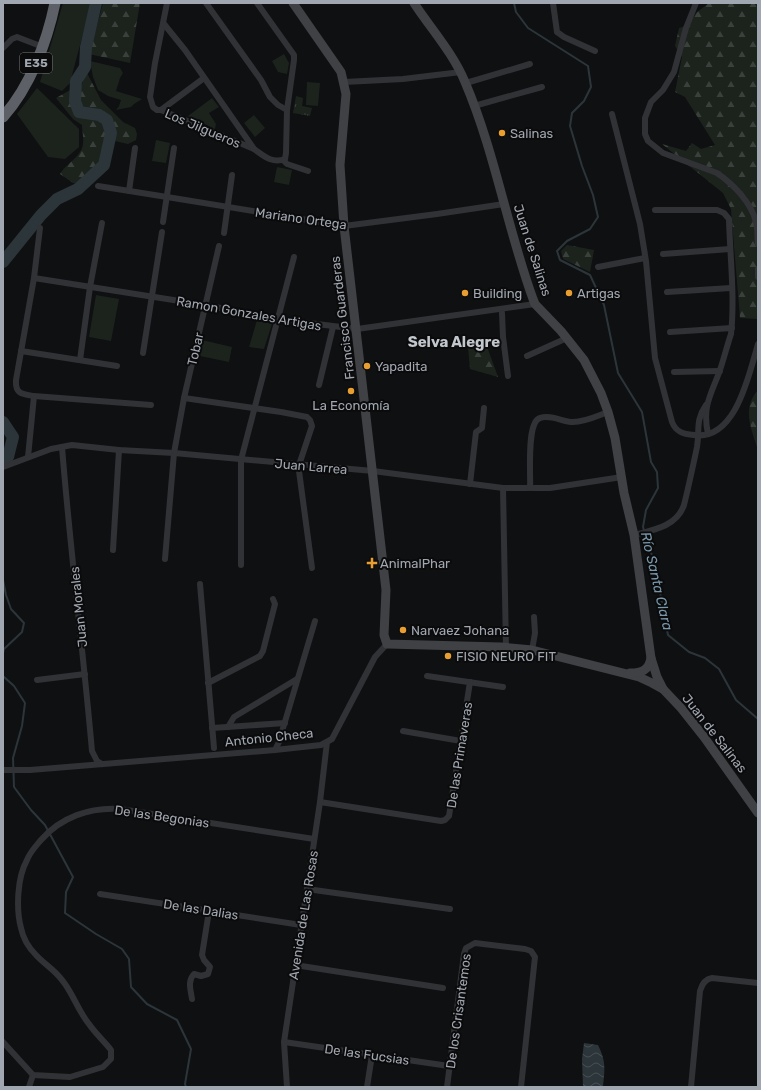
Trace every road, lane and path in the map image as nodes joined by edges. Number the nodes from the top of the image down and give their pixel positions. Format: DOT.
graph roads {
  1 [pos="55,3"];
  2 [pos="167,3"];
  3 [pos="206,3"];
  4 [pos="257,3"];
  5 [pos="293,3"];
  6 [pos="414,3"];
  7 [pos="553,3"];
  8 [pos="696,3"];
  9 [pos="164,24"];
  10 [pos="42,47"];
  11 [pos="3,48"];
  12 [pos="595,51"];
  13 [pos="530,64"];
  14 [pos="461,72"];
  15 [pos="204,78"];
  16 [pos="344,82"];
  17 [pos="466,83"];
  18 [pos="542,87"];
  19 [pos="474,106"];
  20 [pos="161,110"];
  21 [pos="288,110"];
  22 [pos="612,114"];
  23 [pos="3,117"];
  24 [pos="135,148"];
  25 [pos="174,148"];
  26 [pos="254,149"];
  27 [pos="283,160"];
  28 [pos="308,171"];
  29 [pos="232,175"];
  30 [pos="98,186"];
  31 [pos="129,191"];
  32 [pos="167,197"];
  33 [pos="504,204"];
  34 [pos="227,208"];
  35 [pos="654,210"];
  36 [pos="163,222"];
  37 [pos="102,223"];
  38 [pos="344,226"];
  39 [pos="40,228"];
  40 [pos="162,232"];
  41 [pos="224,233"];
  42 [pos="758,244"];
  43 [pos="219,246"];
  44 [pos="730,250"];
  45 [pos="663,254"];
  46 [pos="294,257"];
  47 [pos="645,258"];
  48 [pos="598,267"];
  49 [pos="758,269"];
  50 [pos="758,277"];
  51 [pos="34,278"];
  52 [pos="90,287"];
  53 [pos="731,288"];
  54 [pos="667,292"];
  55 [pos="152,297"];
  56 [pos="535,304"];
  57 [pos="205,305"];
  58 [pos="502,313"];
  59 [pos="277,319"];
  60 [pos="333,327"];
  61 [pos="732,328"];
  62 [pos="357,329"];
  63 [pos="670,332"];
  64 [pos="567,338"];
  65 [pos="758,344"];
  66 [pos="21,351"];
  67 [pos="143,352"];
  68 [pos="527,356"];
  69 [pos="80,360"];
  70 [pos="117,366"];
  71 [pos="720,371"];
  72 [pos="674,372"];
  73 [pos="508,376"];
  74 [pos="319,385"];
  75 [pos="34,396"];
  76 [pos="184,398"];
  77 [pos="706,404"];
  78 [pos="151,405"];
  79 [pos="255,408"];
  80 [pos="484,408"];
  81 [pos="608,412"];
  82 [pos="708,434"];
  83 [pos="698,436"];
  84 [pos="62,447"];
  85 [pos="119,450"];
  86 [pos="174,453"];
  87 [pos="28,457"];
  88 [pos="241,460"];
  89 [pos="299,465"];
  90 [pos="3,467"];
  91 [pos="373,471"];
  92 [pos="622,477"];
  93 [pos="470,484"];
  94 [pos="504,488"];
  95 [pos="530,488"];
  96 [pos="634,535"];
  97 [pos="113,550"];
  98 [pos="165,559"];
  99 [pos="241,565"];
  100 [pos="312,568"];
  101 [pos="200,584"];
  102 [pos="273,599"];
  103 [pos="534,617"];
  104 [pos="315,621"];
  105 [pos="387,644"];
  106 [pos="506,648"];
  107 [pos="532,650"];
  108 [pos="651,658"];
  109 [pos="85,674"];
  110 [pos="623,674"];
  111 [pos="427,676"];
  112 [pos="297,679"];
  113 [pos="37,680"];
  114 [pos="470,682"];
  115 [pos="208,683"];
  116 [pos="503,687"];
  117 [pos="663,689"];
  118 [pos="285,723"];
  119 [pos="228,726"];
  120 [pos="212,728"];
  121 [pos="403,731"];
  122 [pos="461,741"];
  123 [pos="327,742"];
  124 [pos="214,748"];
  125 [pos="276,750"];
  126 [pos="102,764"];
  127 [pos="4,770"];
  128 [pos="320,802"];
  129 [pos="758,813"];
  130 [pos="314,840"];
  131 [pos="307,889"];
  132 [pos="100,894"];
  133 [pos="450,909"];
  134 [pos="209,910"];
  135 [pos="301,925"];
  136 [pos="295,965"];
  137 [pos="758,983"];
  138 [pos="443,988"];
  139 [pos="192,999"];
  140 [pos="3,1042"];
  141 [pos="284,1042"];
  142 [pos="372,1055"];
  143 [pos="449,1066"];
  144 [pos="33,1075"];
  145 [pos="29,1087"];
  146 [pos="287,1087"];
  147 [pos="367,1087"];
  148 [pos="447,1087"];
  149 [pos="521,1087"];
  150 [pos="691,1087"];
  1 -- 10 [label="highway, E35"];
  2 -- 9 [label="street, Los Jilgueros"];
  3 -- 21 [label="street"];
  4 -- 21 [label="street"];
  5 -- 16 [label="street, Francisco Guarderas"];
  6 -- 14 [label="street, Juan de Salinas"];
  7 -- 12 [label="street"];
  8 -- 42 [label="street"];
  9 -- 15 [label="street"];
  9 -- 20 [label="street, Los Jilgueros"];
  10 -- 11 [label="street"];
  10 -- 23 [label="highway, E35"];
  13 -- 17 [label="street"];
  14 -- 16 [label="street"];
  14 -- 17 [label="street, Juan de Salinas"];
  15 -- 20 [label="street"];
  15 -- 26 [label="street"];
  16 -- 38 [label="street, Francisco Guarderas"];
  17 -- 19 [label="street, Juan de Salinas"];
  18 -- 19 [label="street"];
  19 -- 33 [label="street, Juan de Salinas"];
  20 -- 26 [label="street, Los Jilgueros"];
  21 -- 27 [label="street"];
  22 -- 47 [label="street"];
  24 -- 31 [label="street"];
  25 -- 32 [label="street"];
  26 -- 27 [label="street, Los Jilgueros"];
  27 -- 28 [label="street, Los Jilgueros"];
  29 -- 34 [label="street"];
  30 -- 31 [label="street, Mariano Ortega"];
  31 -- 32 [label="street, Mariano Ortega"];
  32 -- 34 [label="street, Mariano Ortega"];
  32 -- 36 [label="street"];
  33 -- 38 [label="street, Mariano Ortega"];
  33 -- 56 [label="street, Juan de Salinas"];
  34 -- 38 [label="street, Mariano Ortega"];
  34 -- 41 [label="street"];
  35 -- 44 [label="street"];
  37 -- 52 [label="street"];
  38 -- 62 [label="street, Francisco Guarderas"];
  39 -- 51 [label="street"];
  40 -- 55 [label="street"];
  43 -- 57 [label="street, Tobar"];
  44 -- 45 [label="street"];
  44 -- 53 [label="street"];
  46 -- 59 [label="street"];
  47 -- 48 [label="street"];
  47 -- 83 [label="street"];
  49 -- 50 [label="street"];
  51 -- 52 [label="street, Ramon Gonzales Artigas"];
  51 -- 66 [label="street"];
  52 -- 55 [label="street, Ramon Gonzales Artigas"];
  52 -- 69 [label="street"];
  53 -- 54 [label="street"];
  53 -- 61 [label="street"];
  55 -- 57 [label="street, Ramon Gonzales Artigas"];
  55 -- 67 [label="street"];
  56 -- 62 [label="street, Ramon Gonzales Artigas"];
  56 -- 64 [label="street, Juan de Salinas"];
  57 -- 59 [label="street, Ramon Gonzales Artigas"];
  57 -- 76 [label="street, Tobar"];
  58 -- 73 [label="street"];
  59 -- 60 [label="street, Ramon Gonzales Artigas"];
  59 -- 79 [label="street"];
  60 -- 62 [label="street, Ramon Gonzales Artigas"];
  60 -- 74 [label="street"];
  61 -- 63 [label="street"];
  61 -- 71 [label="street"];
  62 -- 91 [label="street, Francisco Guarderas"];
  64 -- 68 [label="street"];
  64 -- 81 [label="street, Juan de Salinas"];
  65 -- 82 [label="street"];
  66 -- 69 [label="street"];
  66 -- 75 [label="street"];
  69 -- 70 [label="street"];
  71 -- 72 [label="street"];
  71 -- 77 [label="street"];
  75 -- 78 [label="street"];
  75 -- 87 [label="street"];
  76 -- 79 [label="street"];
  76 -- 86 [label="street, Tobar"];
  77 -- 82 [label="street"];
  77 -- 83 [label="street"];
  79 -- 88 [label="street"];
  79 -- 89 [label="street"];
  80 -- 93 [label="street"];
  81 -- 92 [label="street, Juan de Salinas"];
  81 -- 95 [label="street"];
  82 -- 83 [label="street"];
  83 -- 96 [label="street"];
  84 -- 85 [label="street, Juan Larrea"];
  84 -- 87 [label="street, Juan Larrea"];
  84 -- 109 [label="street, Juan Morales"];
  85 -- 86 [label="street, Juan Larrea"];
  85 -- 97 [label="street"];
  86 -- 88 [label="street, Juan Larrea"];
  86 -- 98 [label="street, Tobar"];
  87 -- 90 [label="street, Juan Larrea"];
  88 -- 89 [label="street, Juan Larrea"];
  88 -- 99 [label="street"];
  89 -- 91 [label="street, Juan Larrea"];
  89 -- 100 [label="street"];
  91 -- 93 [label="street, Juan Larrea"];
  91 -- 105 [label="street, Francisco Guarderas"];
  92 -- 95 [label="street, Juan Larrea"];
  92 -- 96 [label="street, Juan de Salinas"];
  93 -- 94 [label="street, Juan Larrea"];
  94 -- 95 [label="street, Juan Larrea"];
  94 -- 106 [label="street"];
  96 -- 108 [label="street, Juan de Salinas"];
  101 -- 115 [label="street"];
  102 -- 115 [label="street"];
  103 -- 107 [label="street"];
  104 -- 112 [label="street"];
  105 -- 106 [label="street"];
  105 -- 123 [label="street, Antonio Checa"];
  106 -- 107 [label="street"];
  107 -- 110 [label="street"];
  108 -- 110 [label="street"];
  108 -- 117 [label="street, Juan de Salinas"];
  109 -- 113 [label="street"];
  109 -- 126 [label="street, Juan Morales"];
  110 -- 117 [label="street, Juan de Salinas"];
  111 -- 114 [label="street"];
  112 -- 118 [label="street"];
  112 -- 119 [label="street"];
  114 -- 116 [label="street"];
  114 -- 122 [label="street, De las Primaveras"];
  115 -- 120 [label="street"];
  117 -- 129 [label="street, Juan de Salinas"];
  118 -- 119 [label="street"];
  118 -- 125 [label="street"];
  119 -- 120 [label="street"];
  120 -- 124 [label="street"];
  121 -- 122 [label="street"];
  122 -- 128 [label="street, De las Primaveras"];
  123 -- 125 [label="street, Antonio Checa"];
  123 -- 128 [label="street, Avenida de Las Rosas"];
  125 -- 126 [label="street, Antonio Checa"];
  126 -- 127 [label="street, Antonio Checa"];
  128 -- 130 [label="street, Avenida de Las Rosas"];
  130 -- 131 [label="street, Avenida de Las Rosas"];
  130 -- 144 [label="street, De las Begonias"];
  131 -- 133 [label="street"];
  131 -- 135 [label="street, Avenida de Las Rosas"];
  132 -- 134 [label="street, De las Dalias"];
  134 -- 135 [label="street, De las Dalias"];
  134 -- 139 [label="street"];
  135 -- 136 [label="street, Avenida de Las Rosas"];
  136 -- 138 [label="street"];
  136 -- 141 [label="street, Avenida de Las Rosas"];
  137 -- 150 [label="street"];
  140 -- 144 [label="street"];
  141 -- 142 [label="street, De las Fucsias"];
  141 -- 146 [label="street, Avenida de Las Rosas"];
  142 -- 143 [label="street, De las Fucsias"];
  142 -- 147 [label="street"];
  143 -- 148 [label="street, De los Crisantemos"];
  143 -- 149 [label="street, De los Crisantemos"];
  144 -- 145 [label="street"];
}
